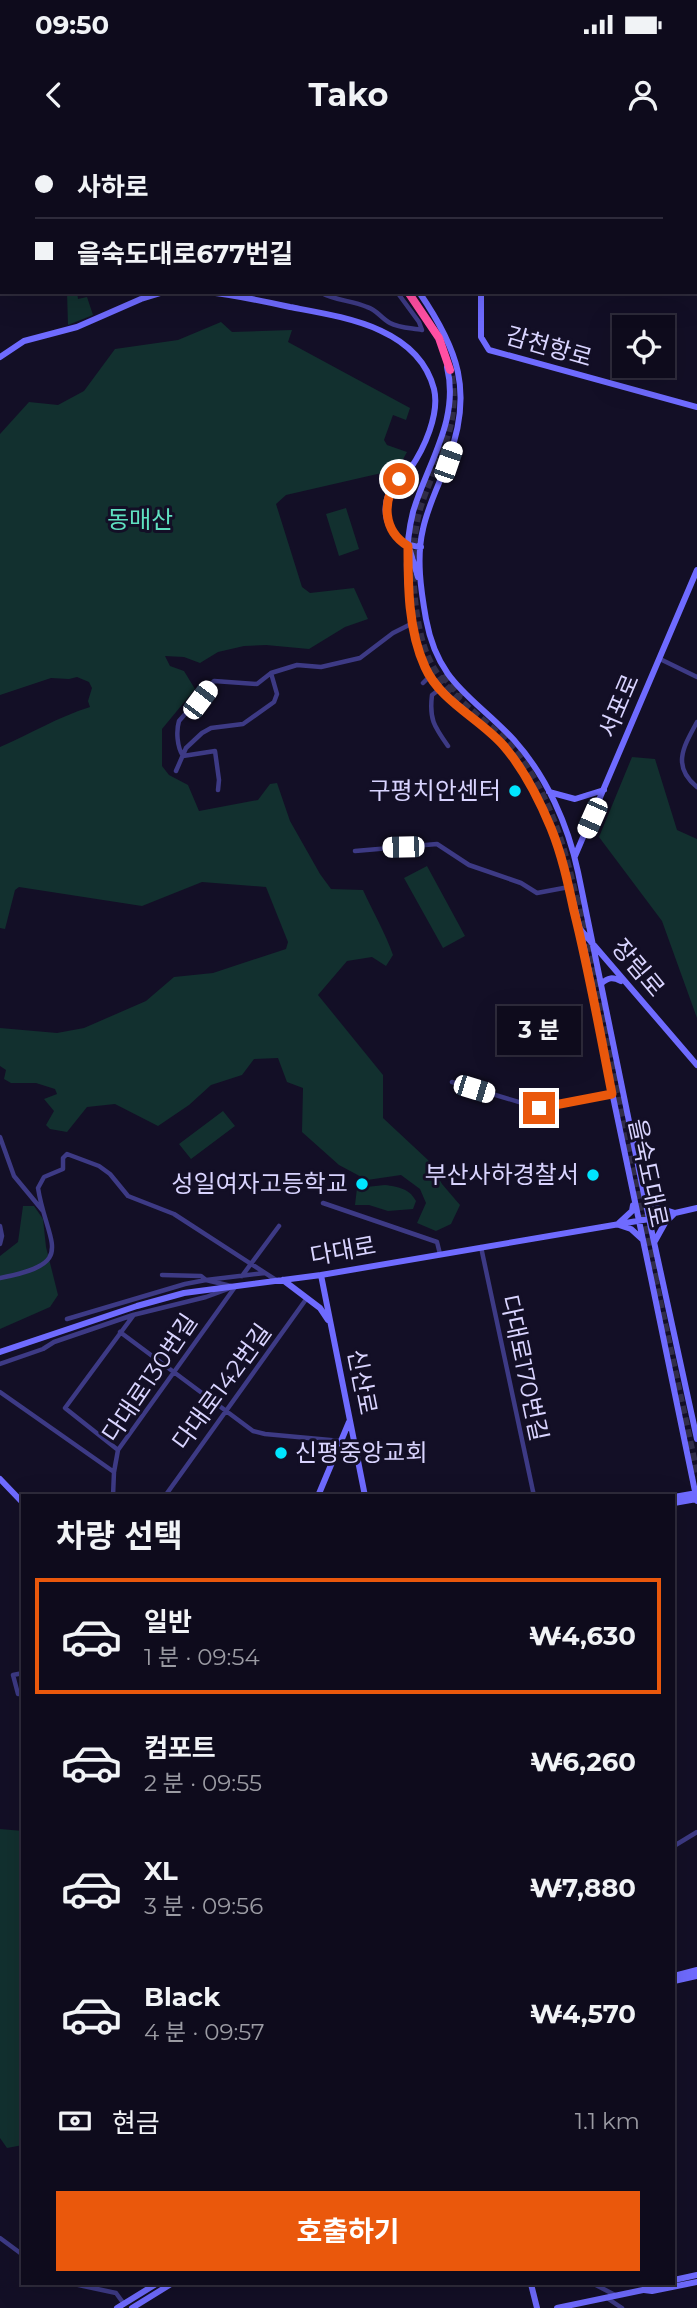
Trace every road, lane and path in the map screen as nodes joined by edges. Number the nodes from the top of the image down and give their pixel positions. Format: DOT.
graph roads {
  1 [pos="157,294"];
  2 [pos="217,294"];
  3 [pos="324,294"];
  4 [pos="398,294"];
  5 [pos="405,294"];
  6 [pos="412,294"];
  7 [pos="420,294"];
  8 [pos="481,294"];
  9 [pos="426,313"];
  10 [pos="0,357"];
  11 [pos="452,369"];
  12 [pos="697,407"];
  13 [pos="408,546"];
  14 [pos="421,547"];
  15 [pos="697,570"];
  16 [pos="422,590"];
  17 [pos="413,623"];
  18 [pos="660,659"];
  19 [pos="271,673"];
  20 [pos="430,676"];
  21 [pos="697,677"];
  22 [pos="423,683"];
  23 [pos="440,689"];
  24 [pos="697,722"];
  25 [pos="448,746"];
  26 [pos="183,756"];
  27 [pos="176,771"];
  28 [pos="697,787"];
  29 [pos="218,790"];
  30 [pos="604,790"];
  31 [pos="549,791"];
  32 [pos="355,851"];
  33 [pos="575,856"];
  34 [pos="562,860"];
  35 [pos="569,887"];
  36 [pos="578,927"];
  37 [pos="593,943"];
  38 [pos="623,982"];
  39 [pos="601,984"];
  40 [pos="697,1065"];
  41 [pos="452,1082"];
  42 [pos="612,1094"];
  43 [pos="0,1137"];
  44 [pos="643,1190"];
  45 [pos="634,1199"];
  46 [pos="323,1203"];
  47 [pos="697,1208"];
  48 [pos="675,1213"];
  49 [pos="46,1214"];
  50 [pos="649,1219"];
  51 [pos="639,1221"];
  52 [pos="617,1224"];
  53 [pos="0,1226"];
  54 [pos="279,1226"];
  55 [pos="642,1239"];
  56 [pos="654,1243"];
  57 [pos="0,1244"];
  58 [pos="480,1246"];
  59 [pos="440,1254"];
  60 [pos="251,1264"];
  61 [pos="265,1273"];
  62 [pos="162,1275"];
  63 [pos="321,1275"];
  64 [pos="242,1276"];
  65 [pos="0,1278"];
  66 [pos="206,1280"];
  67 [pos="280,1281"];
  68 [pos="235,1287"];
  69 [pos="307,1298"];
  70 [pos="133,1315"];
  71 [pos="67,1319"];
  72 [pos="330,1322"];
  73 [pos="120,1332"];
  74 [pos="0,1352"];
  75 [pos="0,1364"];
  76 [pos="174,1372"];
  77 [pos="0,1392"];
  78 [pos="226,1410"];
  79 [pos="350,1420"];
  80 [pos="697,1440"];
  81 [pos="341,1441"];
  82 [pos="118,1450"];
  83 [pos="114,1472"];
  84 [pos="0,1479"];
  85 [pos="113,1494"];
  86 [pos="166,1494"];
  87 [pos="318,1494"];
  88 [pos="365,1494"];
  89 [pos="534,1494"];
  90 [pos="697,1497"];
  91 [pos="675,1500"];
  92 [pos="21,1501"];
  93 [pos="21,1673"];
  94 [pos="21,1693"];
  95 [pos="697,1832"];
  96 [pos="675,1845"];
  97 [pos="697,1973"];
  98 [pos="675,1978"];
  99 [pos="0,2238"];
  100 [pos="21,2254"];
  101 [pos="697,2275"];
  102 [pos="675,2280"];
  103 [pos="697,2282"];
  104 [pos="79,2285"];
  105 [pos="155,2285"];
  106 [pos="169,2285"];
  107 [pos="531,2285"];
  108 [pos="596,2285"];
  109 [pos="656,2285"];
  110 [pos="643,2290"];
  111 [pos="618,2296"];
  112 [pos="607,2298"];
  113 [pos="128,2307"];
  114 [pos="117,2308"];
  115 [pos="537,2308"];
  116 [pos="558,2308"];
  117 [pos="622,2308"];
  1 -- 10 [label="main road"];
  2 -- 13 [label="main road"];
  3 -- 4 [label="street"];
  5 -- 9 [label="main road, 을숙도대로"];
  6 -- 9 [label="highway"];
  7 -- 9 [label="main road, 을숙도대로"];
  8 -- 12 [label="main road, 감천항로"];
  9 -- 11 [label="highway"];
  9 -- 13 [label="main road, 을숙도대로"];
  9 -- 14 [label="main road, 을숙도대로"];
  13 -- 14 [label="main road"];
  13 -- 16 [label="main road"];
  13 -- 17 [label="main road, 을숙도대로"];
  14 -- 16 [label="main road, 을숙도대로"];
  15 -- 18 [label="main road, 서포로"];
  16 -- 31 [label="main road, 을숙도대로"];
  17 -- 19 [label="street"];
  17 -- 20 [label="main road, 을숙도대로"];
  18 -- 21 [label="street"];
  18 -- 30 [label="main road, 서포로"];
  19 -- 26 [label="street"];
  19 -- 26 [label="street"];
  20 -- 22 [label="street"];
  20 -- 23 [label="main road, 을숙도대로"];
  23 -- 25 [label="street"];
  23 -- 34 [label="main road, 을숙도대로"];
  24 -- 28 [label="street"];
  26 -- 27 [label="street"];
  26 -- 29 [label="street"];
  30 -- 31 [label="main road"];
  30 -- 33 [label="main road, 서포로"];
  31 -- 33 [label="main road, 을숙도대로"];
  32 -- 35 [label="street"];
  33 -- 34 [label="main road"];
  33 -- 37 [label="main road, 을숙도대로"];
  34 -- 35 [label="main road, 을숙도대로"];
  35 -- 36 [label="main road, 을숙도대로"];
  36 -- 37 [label="main road, 장림로"];
  36 -- 42 [label="main road, 을숙도대로"];
  37 -- 38 [label="main road, 장림로"];
  37 -- 39 [label="main road, 을숙도대로"];
  38 -- 39 [label="main road"];
  38 -- 40 [label="main road, 장림로"];
  39 -- 44 [label="main road, 을숙도대로"];
  41 -- 42 [label="street"];
  42 -- 45 [label="main road, 을숙도대로"];
  43 -- 49 [label="street"];
  44 -- 48 [label="main road"];
  44 -- 50 [label="main road, 을숙도대로"];
  45 -- 51 [label="main road, 을숙도대로"];
  45 -- 52 [label="main road"];
  46 -- 59 [label="street"];
  47 -- 48 [label="main road, 다대로"];
  48 -- 50 [label="main road, 다대로"];
  48 -- 56 [label="main road"];
  49 -- 60 [label="street"];
  49 -- 65 [label="street"];
  50 -- 51 [label="main road, 다대로"];
  50 -- 56 [label="main road, 을숙도대로"];
  51 -- 52 [label="main road, 다대로"];
  51 -- 55 [label="main road, 을숙도대로"];
  52 -- 55 [label="main road"];
  52 -- 58 [label="main road, 다대로"];
  53 -- 57 [label="street"];
  54 -- 60 [label="street"];
  55 -- 90 [label="main road, 을숙도대로"];
  56 -- 80 [label="main road, 을숙도대로"];
  58 -- 59 [label="main road, 다대로"];
  58 -- 89 [label="street, 다대로170번길"];
  59 -- 63 [label="main road, 다대로"];
  60 -- 61 [label="street"];
  60 -- 64 [label="street"];
  61 -- 64 [label="street"];
  61 -- 67 [label="street"];
  62 -- 66 [label="street"];
  63 -- 67 [label="main road, 다대로"];
  63 -- 72 [label="main road, 신산로"];
  64 -- 66 [label="street"];
  66 -- 68 [label="street"];
  66 -- 71 [label="street"];
  67 -- 68 [label="main road, 다대로"];
  67 -- 69 [label="main road"];
  68 -- 70 [label="street"];
  68 -- 74 [label="main road, 다대로"];
  68 -- 76 [label="street, 다대로130번길"];
  69 -- 72 [label="main road"];
  69 -- 78 [label="street, 다대로142번길"];
  70 -- 73 [label="street"];
  70 -- 75 [label="street"];
  72 -- 79 [label="main road, 신산로"];
  73 -- 76 [label="street"];
  73 -- 82 [label="street"];
  76 -- 78 [label="street"];
  76 -- 82 [label="street, 다대로130번길"];
  77 -- 83 [label="street"];
  78 -- 81 [label="street"];
  78 -- 86 [label="street, 다대로142번길"];
  79 -- 81 [label="main road"];
  79 -- 88 [label="main road, 신산로"];
  81 -- 87 [label="main road"];
  82 -- 83 [label="street, 다대로130번길"];
  83 -- 85 [label="street, 다대로130번길"];
  84 -- 92 [label="main road"];
  90 -- 91 [label="main road"];
  93 -- 94 [label="street"];
  95 -- 96 [label="street"];
  97 -- 98 [label="main road"];
  99 -- 100 [label="street"];
  101 -- 102 [label="main road"];
  103 -- 110 [label="main road"];
  104 -- 113 [label="street"];
  105 -- 113 [label="main road"];
  106 -- 113 [label="main road"];
  107 -- 115 [label="main road"];
  108 -- 111 [label="street"];
  109 -- 110 [label="main road"];
  110 -- 111 [label="main road"];
  111 -- 112 [label="main road"];
  112 -- 116 [label="main road"];
  112 -- 117 [label="street"];
  113 -- 114 [label="main road"];
}
